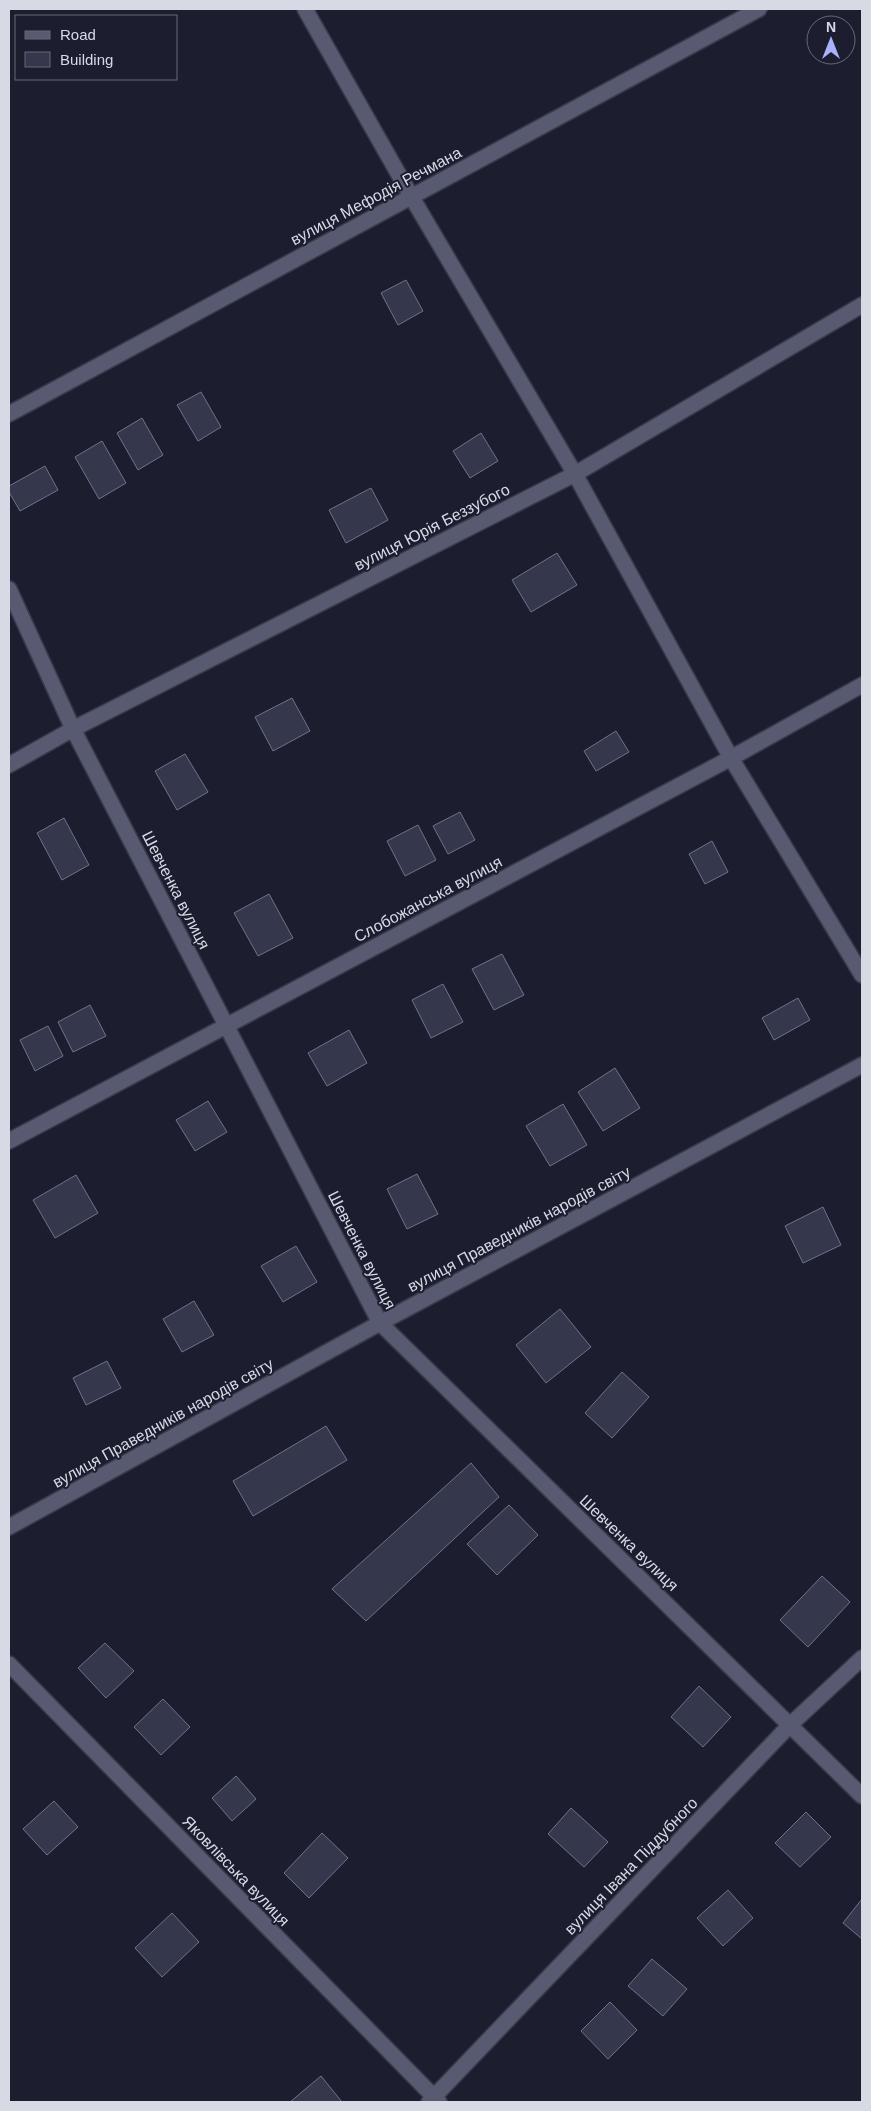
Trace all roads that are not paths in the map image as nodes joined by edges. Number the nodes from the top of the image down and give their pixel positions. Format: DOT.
graph roads {
  1 [pos="305,9"];
  2 [pos="759,9"];
  3 [pos="411,196"];
  4 [pos="862,305"];
  5 [pos="9,414"];
  6 [pos="575,474"];
  7 [pos="9,589"];
  8 [pos="862,686"];
  9 [pos="73,729"];
  10 [pos="731,758"];
  11 [pos="9,765"];
  12 [pos="862,975"];
  13 [pos="227,1027"];
  14 [pos="862,1065"];
  15 [pos="9,1141"];
  16 [pos="380,1323"];
  17 [pos="9,1527"];
  18 [pos="862,1658"];
  19 [pos="9,1664"];
  20 [pos="790,1725"];
  21 [pos="862,1796"];
  22 [pos="434,2101"];
  1 -- 3 [label="street"];
  2 -- 3 [label="street, вулиця Мефодія Речмана"];
  3 -- 5 [label="street, вулиця Мефодія Речмана"];
  3 -- 6 [label="street"];
  4 -- 6 [label="street, вулиця Юрія Беззубого"];
  6 -- 9 [label="street, вулиця Юрія Беззубого"];
  6 -- 10 [label="street"];
  7 -- 9 [label="street, Шевченка вулиця"];
  8 -- 10 [label="street, Слобожанська вулиця"];
  9 -- 11 [label="street, вулиця Юрія Беззубого"];
  9 -- 13 [label="street, Шевченка вулиця"];
  10 -- 12 [label="street"];
  10 -- 13 [label="street, Слобожанська вулиця"];
  13 -- 15 [label="street, Слобожанська вулиця"];
  13 -- 16 [label="street, Шевченка вулиця"];
  14 -- 16 [label="street, вулиця Праведників народів світу"];
  16 -- 17 [label="street, вулиця Праведників народів світу"];
  16 -- 20 [label="street, Шевченка вулиця"];
  18 -- 20 [label="street, вулиця Івана Піддубного"];
  19 -- 22 [label="street, Яковлівська вулиця"];
  20 -- 21 [label="street, Шевченка вулиця"];
  20 -- 22 [label="street, вулиця Івана Піддубного"];
}
